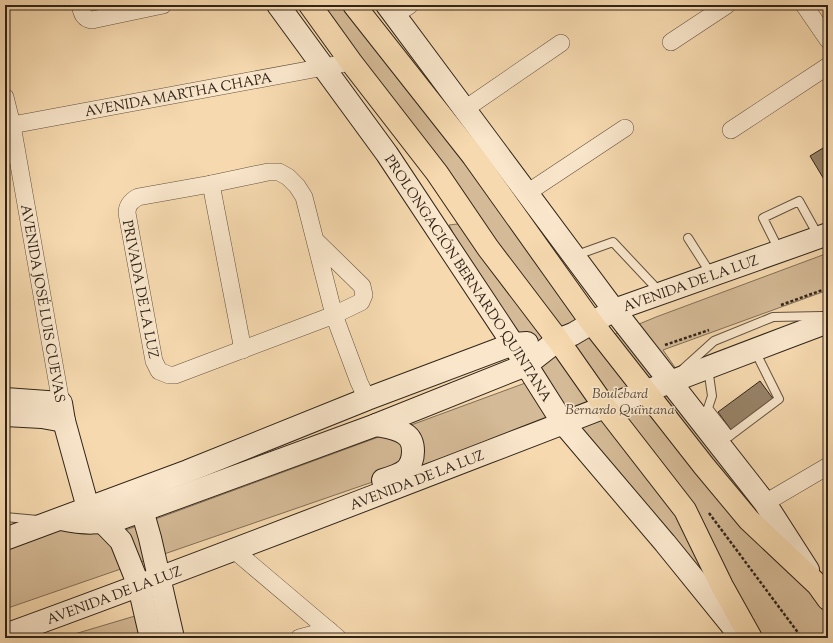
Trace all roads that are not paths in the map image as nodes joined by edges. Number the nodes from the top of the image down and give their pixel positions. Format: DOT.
graph roads {
  1 [pos="80,5"];
  2 [pos="160,5"];
  3 [pos="278,5"];
  4 [pos="310,5"];
  5 [pos="354,5"];
  6 [pos="727,5"];
  7 [pos="804,5"];
  8 [pos="397,8"];
  9 [pos="828,40"];
  10 [pos="671,42"];
  11 [pos="562,43"];
  12 [pos="351,62"];
  13 [pos="828,66"];
  14 [pos="324,68"];
  15 [pos="5,97"];
  16 [pos="465,109"];
  17 [pos="8,125"];
  18 [pos="624,128"];
  19 [pos="731,130"];
  20 [pos="211,184"];
  21 [pos="527,193"];
  22 [pos="824,236"];
  23 [pos="688,238"];
  24 [pos="315,240"];
  25 [pos="780,252"];
  26 [pos="574,256"];
  27 [pos="712,276"];
  28 [pos="662,294"];
  29 [pos="614,310"];
  30 [pos="334,315"];
  31 [pos="828,316"];
  32 [pos="828,322"];
  33 [pos="592,324"];
  34 [pos="558,340"];
  35 [pos="513,344"];
  36 [pos="243,350"];
  37 [pos="754,350"];
  38 [pos="526,365"];
  39 [pos="708,367"];
  40 [pos="669,382"];
  41 [pos="645,391"];
  42 [pos="5,399"];
  43 [pos="367,399"];
  44 [pos="605,407"];
  45 [pos="63,412"];
  46 [pos="5,415"];
  47 [pos="704,415"];
  48 [pos="563,423"];
  49 [pos="376,425"];
  50 [pos="724,440"];
  51 [pos="828,466"];
  52 [pos="765,503"];
  53 [pos="88,508"];
  54 [pos="142,510"];
  55 [pos="5,516"];
  56 [pos="58,520"];
  57 [pos="104,523"];
  58 [pos="272,535"];
  59 [pos="5,539"];
  60 [pos="234,550"];
  61 [pos="159,578"];
  62 [pos="139,586"];
  63 [pos="825,588"];
  64 [pos="334,634"];
  65 [pos="7,635"];
  66 [pos="151,638"];
  67 [pos="173,638"];
  68 [pos="299,638"];
  69 [pos="742,638"];
  70 [pos="751,638"];
  1 -- 2 [label="street"];
  3 -- 14 [label="main road, PROLONGACIÓN BERNARDO QUINTANA"];
  4 -- 12 [label="main road, PROLONGACIÓN BERNARDO QUINTANA"];
  5 -- 33 [label="main road"];
  6 -- 10 [label="street"];
  7 -- 9 [label="street"];
  8 -- 16 [label="main road"];
  11 -- 16 [label="street"];
  12 -- 14 [label="street, AVENIDA MARTHA CHAPA"];
  12 -- 34 [label="main road, PROLONGACIÓN BERNARDO QUINTANA"];
  13 -- 19 [label="street"];
  14 -- 17 [label="street, AVENIDA MARTHA CHAPA"];
  14 -- 35 [label="main road, PROLONGACIÓN BERNARDO QUINTANA"];
  15 -- 17 [label="street, AVENIDA JOSÉ LUIS CUEVAS"];
  16 -- 21 [label="main road"];
  17 -- 45 [label="street, AVENIDA JOSÉ LUIS CUEVAS"];
  18 -- 21 [label="street"];
  20 -- 24 [label="street, PRIVADA DE LA LUZ"];
  20 -- 36 [label="street"];
  20 -- 36 [label="street, PRIVADA DE LA LUZ"];
  21 -- 26 [label="main road"];
  22 -- 25 [label="main road, AVENIDA DE LA LUZ"];
  22 -- 25 [label="lane"];
  23 -- 27 [label="lane"];
  24 -- 30 [label="street, PRIVADA DE LA LUZ"];
  24 -- 30 [label="street, PRIVADA DE LA LUZ"];
  25 -- 27 [label="main road, AVENIDA DE LA LUZ"];
  26 -- 28 [label="lane"];
  26 -- 29 [label="main road"];
  27 -- 28 [label="main road, AVENIDA DE LA LUZ"];
  28 -- 29 [label="main road, AVENIDA DE LA LUZ"];
  29 -- 33 [label="main road, AVENIDA DE LA LUZ"];
  29 -- 40 [label="main road"];
  30 -- 36 [label="street, PRIVADA DE LA LUZ"];
  30 -- 43 [label="street, PRIVADA DE LA LUZ"];
  31 -- 40 [label="lane"];
  32 -- 37 [label="main road, AVENIDA DE LA LUZ"];
  33 -- 34 [label="main road, AVENIDA DE LA LUZ"];
  33 -- 41 [label="main road"];
  34 -- 35 [label="main road, AVENIDA DE LA LUZ"];
  34 -- 38 [label="main road, AVENIDA DE LA LUZ"];
  34 -- 44 [label="main road, PROLONGACIÓN BERNARDO QUINTANA"];
  35 -- 38 [label="main road, PROLONGACIÓN BERNARDO QUINTANA"];
  35 -- 43 [label="main road, AVENIDA DE LA LUZ"];
  37 -- 39 [label="main road, AVENIDA DE LA LUZ"];
  37 -- 50 [label="lane"];
  38 -- 48 [label="main road, PROLONGACIÓN BERNARDO QUINTANA"];
  38 -- 49 [label="main road, AVENIDA DE LA LUZ"];
  39 -- 40 [label="main road, AVENIDA DE LA LUZ"];
  39 -- 47 [label="lane"];
  40 -- 41 [label="main road, AVENIDA DE LA LUZ"];
  40 -- 47 [label="main road"];
  41 -- 44 [label="main road, AVENIDA DE LA LUZ"];
  41 -- 63 [label="main road"];
  42 -- 45 [label="main road"];
  43 -- 53 [label="main road, AVENIDA DE LA LUZ"];
  44 -- 48 [label="main road, AVENIDA DE LA LUZ"];
  44 -- 70 [label="main road, PROLONGACIÓN BERNARDO QUINTANA"];
  45 -- 46 [label="main road"];
  45 -- 53 [label="main road, AVENIDA JOSÉ LUIS CUEVAS"];
  47 -- 50 [label="main road"];
  48 -- 58 [label="main road, AVENIDA DE LA LUZ"];
  48 -- 69 [label="main road, PROLONGACIÓN BERNARDO QUINTANA"];
  49 -- 54 [label="main road, AVENIDA DE LA LUZ"];
  49 -- 58 [label="main road"];
  50 -- 52 [label="main road"];
  51 -- 52 [label="street"];
  52 -- 63 [label="main road"];
  53 -- 56 [label="main road, AVENIDA DE LA LUZ"];
  53 -- 57 [label="main road"];
  54 -- 57 [label="main road, AVENIDA DE LA LUZ"];
  54 -- 61 [label="main road"];
  55 -- 56 [label="lane"];
  56 -- 57 [label="main road, AVENIDA DE LA LUZ"];
  56 -- 59 [label="main road, AVENIDA DE LA LUZ"];
  57 -- 62 [label="main road"];
  58 -- 60 [label="main road, AVENIDA DE LA LUZ"];
  60 -- 61 [label="main road, AVENIDA DE LA LUZ"];
  60 -- 64 [label="street"];
  61 -- 62 [label="main road, AVENIDA DE LA LUZ"];
  61 -- 67 [label="main road"];
  62 -- 65 [label="main road, AVENIDA DE LA LUZ"];
  62 -- 66 [label="main road"];
  64 -- 68 [label="street"];
}
